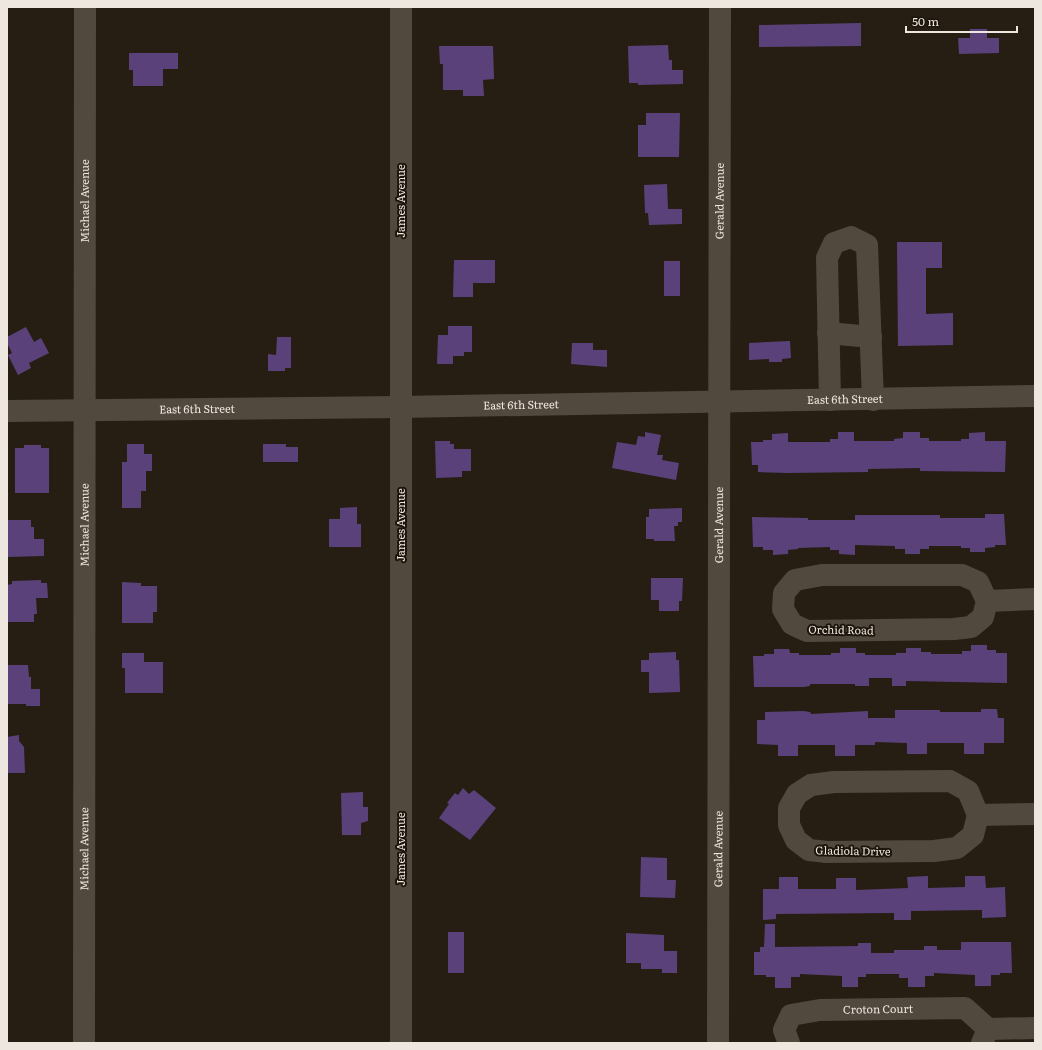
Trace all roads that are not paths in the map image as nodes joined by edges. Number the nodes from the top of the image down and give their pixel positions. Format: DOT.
graph roads {
  1 [pos="85,7"];
  2 [pos="401,7"];
  3 [pos="720,7"];
  4 [pos="828,333"];
  5 [pos="871,337"];
  6 [pos="1035,396"];
  7 [pos="830,400"];
  8 [pos="873,400"];
  9 [pos="720,402"];
  10 [pos="402,407"];
  11 [pos="84,410"];
  12 [pos="7,411"];
  13 [pos="1035,599"];
  14 [pos="987,600"];
  15 [pos="1035,814"];
  16 [pos="978,815"];
  17 [pos="1035,1028"];
  18 [pos="985,1036"];
  19 [pos="84,1043"];
  20 [pos="401,1043"];
  21 [pos="718,1043"];
  22 [pos="789,1043"];
  1 -- 11 [label="street, Michael Avenue"];
  2 -- 10 [label="street, James Avenue"];
  3 -- 9 [label="street, Gerald Avenue"];
  4 -- 5 [label="street"];
  4 -- 5 [label="street"];
  4 -- 7 [label="street"];
  5 -- 8 [label="street"];
  6 -- 8 [label="street, East 6th Street"];
  7 -- 8 [label="street, East 6th Street"];
  7 -- 9 [label="street, East 6th Street"];
  9 -- 10 [label="street, East 6th Street"];
  9 -- 21 [label="street, Gerald Avenue"];
  10 -- 11 [label="street, East 6th Street"];
  10 -- 20 [label="street, James Avenue"];
  11 -- 12 [label="street, East 6th Street"];
  11 -- 19 [label="street, Michael Avenue"];
  13 -- 14 [label="street"];
  14 -- 14 [label="street, Orchid Road"];
  15 -- 16 [label="street"];
  16 -- 16 [label="street, Gladiola Drive"];
  17 -- 18 [label="street, Croton Court"];
  18 -- 22 [label="street, Croton Court"];
}
